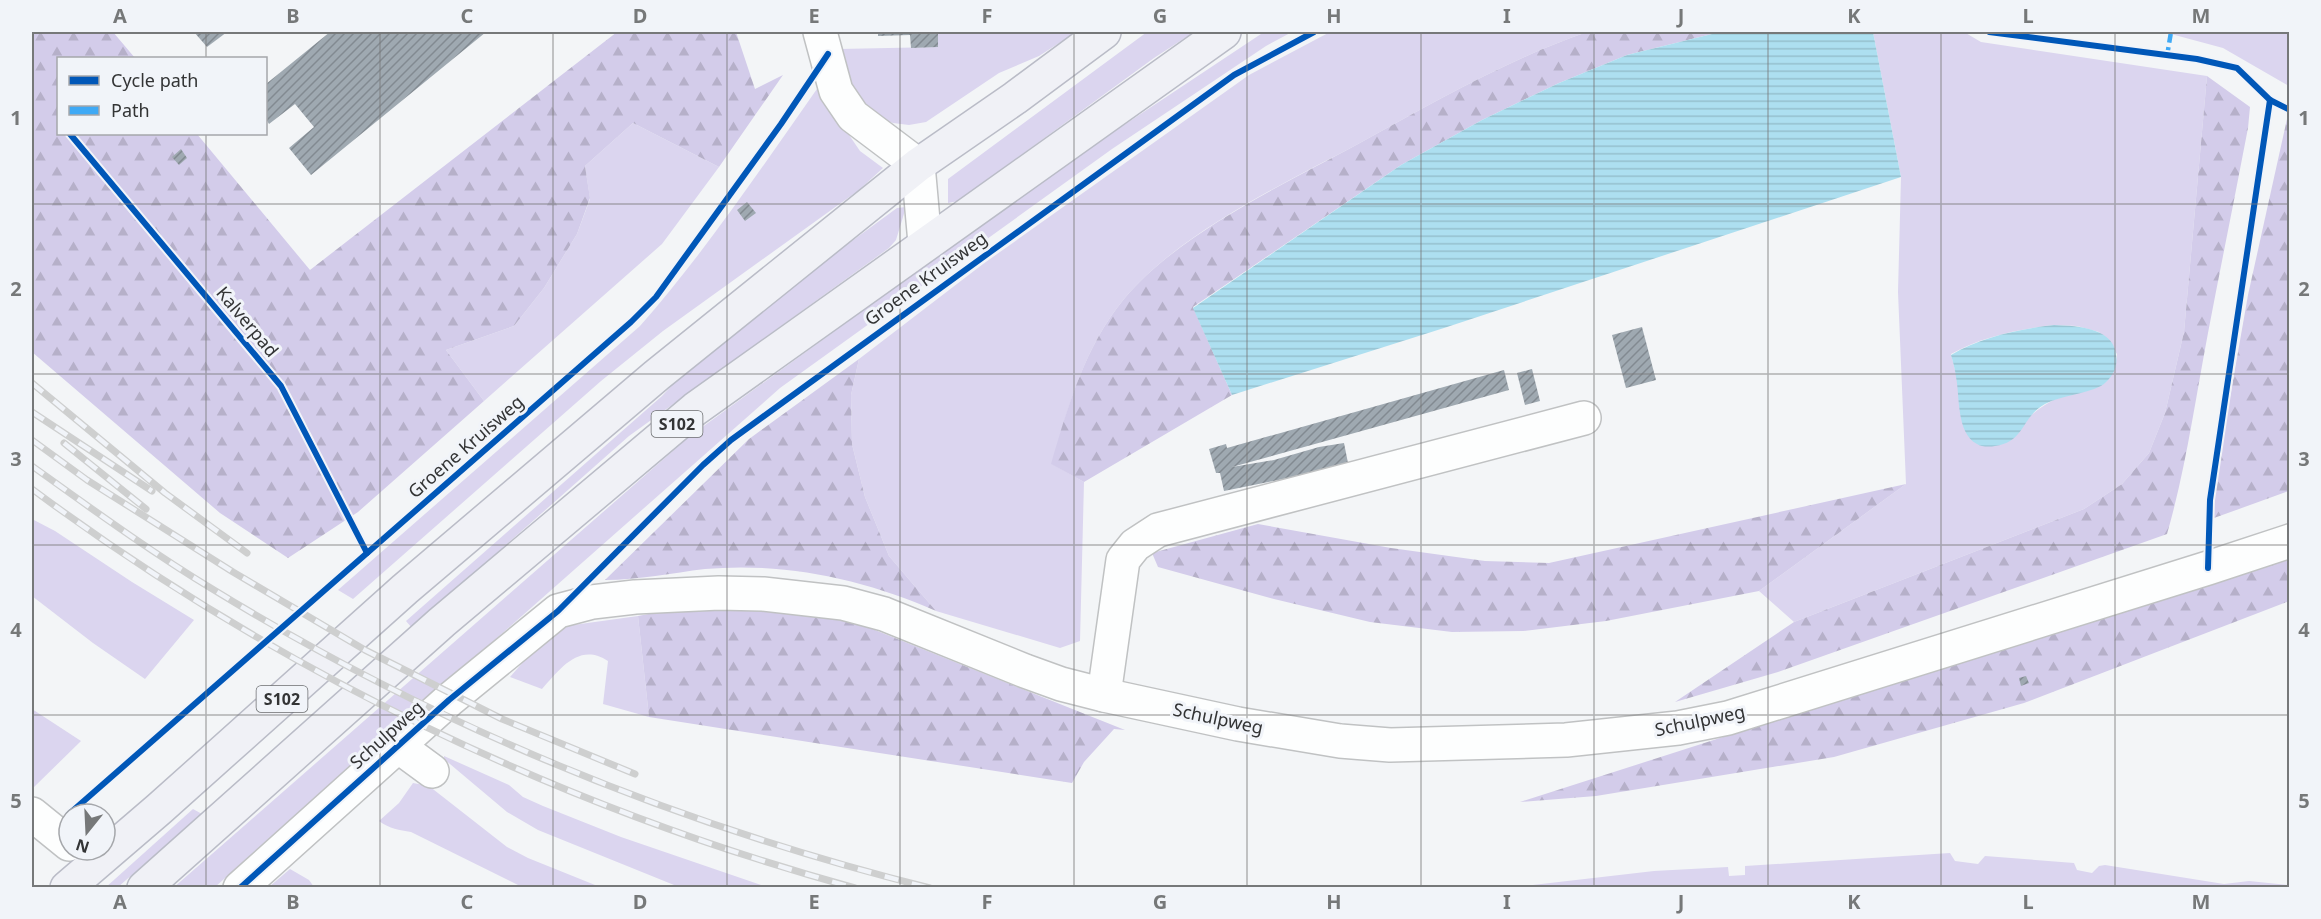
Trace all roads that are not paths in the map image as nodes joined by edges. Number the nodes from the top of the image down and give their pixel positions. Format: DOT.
graph roads {
  1 [pos="1104,32"];
  2 [pos="1224,32"];
  3 [pos="824,43"];
  4 [pos="918,165"];
  5 [pos="925,243"];
  6 [pos="1584,418"];
  7 [pos="2289,540"];
  8 [pos="1104,695"];
  9 [pos="398,746"];
  10 [pos="432,771"];
  11 [pos="32,814"];
  12 [pos="117,830"];
  13 [pos="57,834"];
  14 [pos="82,862"];
  15 [pos="67,888"];
  16 [pos="144,888"];
  17 [pos="240,888"];
  1 -- 4 [label="main road, S102"];
  2 -- 5 [label="main road, Groene Kruisweg / S102"];
  3 -- 4 [label="street"];
  4 -- 5 [label="street"];
  4 -- 12 [label="main road, S102"];
  5 -- 16 [label="main road, Groene Kruisweg / S102"];
  6 -- 8 [label="street"];
  7 -- 8 [label="street, Schulpweg"];
  8 -- 9 [label="street, Schulpweg"];
  9 -- 10 [label="street"];
  9 -- 17 [label="street, Schulpweg"];
  11 -- 13 [label="street"];
  14 -- 15 [label="main road, S102"];
}
